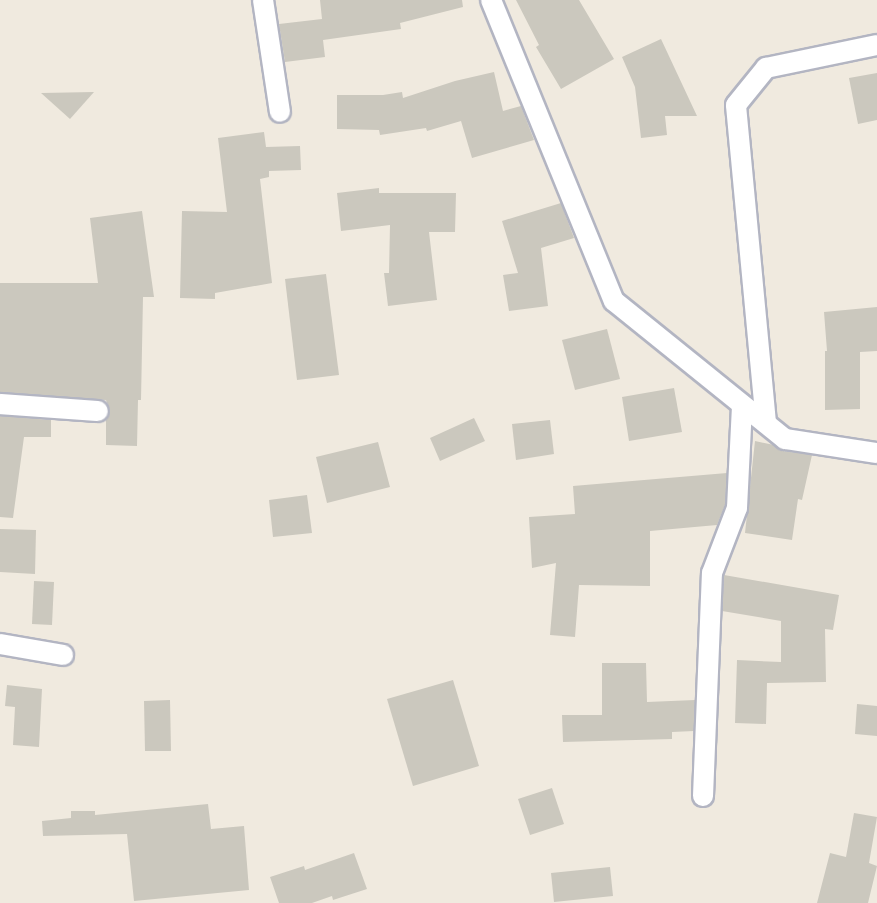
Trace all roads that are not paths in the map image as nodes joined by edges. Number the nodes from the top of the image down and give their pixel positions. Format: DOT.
graph roads {
  1 [pos="263,0"];
  2 [pos="490,0"];
  3 [pos="877,45"];
  4 [pos="280,112"];
  5 [pos="0,404"];
  6 [pos="742,405"];
  7 [pos="98,411"];
  8 [pos="766,423"];
  9 [pos="877,453"];
  10 [pos="0,644"];
  11 [pos="63,655"];
  12 [pos="703,795"];
  1 -- 4 [label="street"];
  2 -- 6 [label="street"];
  3 -- 8 [label="street"];
  5 -- 7 [label="street"];
  6 -- 8 [label="street"];
  6 -- 12 [label="street"];
  8 -- 9 [label="street"];
  10 -- 11 [label="street"];
}
